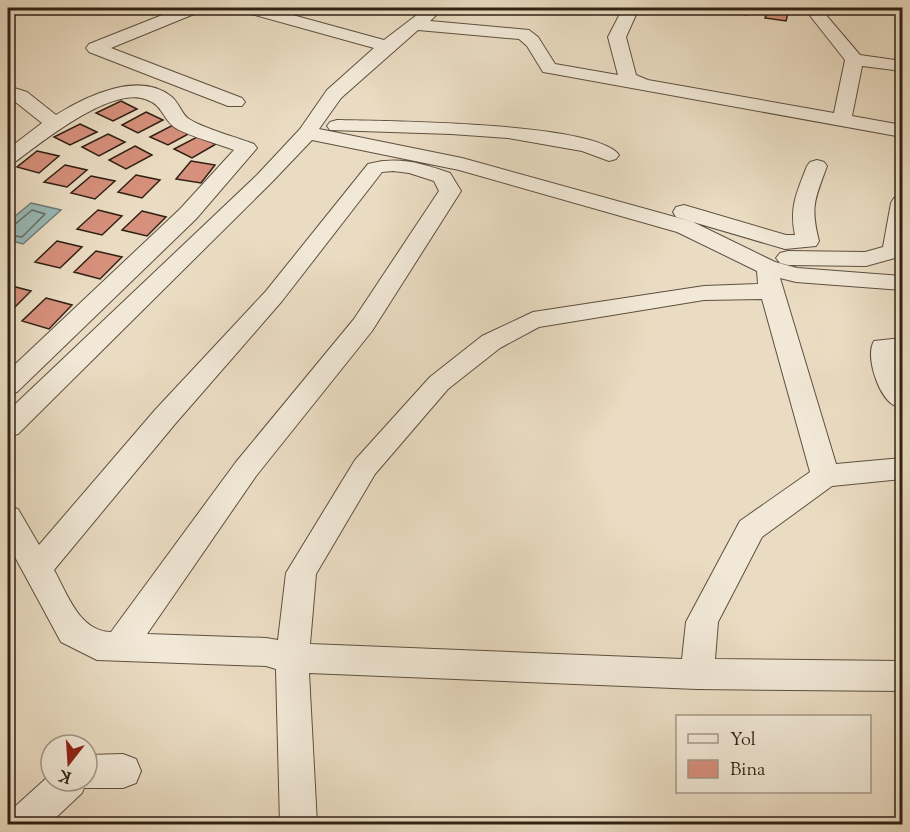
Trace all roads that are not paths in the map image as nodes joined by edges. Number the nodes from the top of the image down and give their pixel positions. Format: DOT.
graph roads {
  1 [pos="194,8"];
  2 [pos="250,8"];
  3 [pos="436,8"];
  4 [pos="631,8"];
  5 [pos="812,8"];
  6 [pos="414,25"];
  7 [pos="387,46"];
  8 [pos="854,60"];
  9 [pos="903,66"];
  10 [pos="643,85"];
  11 [pos="8,92"];
  12 [pos="235,102"];
  13 [pos="842,120"];
  14 [pos="54,123"];
  15 [pos="361,127"];
  16 [pos="309,129"];
  17 [pos="903,131"];
  18 [pos="609,155"];
  19 [pos="8,158"];
  20 [pos="817,166"];
  21 [pos="903,202"];
  22 [pos="775,264"];
  23 [pos="903,283"];
  24 [pos="903,346"];
  25 [pos="8,386"];
  26 [pos="903,398"];
  27 [pos="8,427"];
  28 [pos="903,469"];
  29 [pos="825,476"];
  30 [pos="8,517"];
  31 [pos="36,570"];
  32 [pos="119,648"];
  33 [pos="292,658"];
  34 [pos="697,674"];
  35 [pos="903,676"];
  36 [pos="123,771"];
  37 [pos="99,772"];
  38 [pos="56,793"];
  39 [pos="23,825"];
  40 [pos="298,825"];
  1 -- 12 [label="street"];
  2 -- 7 [label="street"];
  3 -- 6 [label="street"];
  4 -- 10 [label="street"];
  5 -- 8 [label="street"];
  6 -- 7 [label="street"];
  6 -- 10 [label="street"];
  7 -- 16 [label="street"];
  8 -- 9 [label="street"];
  8 -- 13 [label="street"];
  10 -- 13 [label="street"];
  11 -- 14 [label="street"];
  13 -- 17 [label="street"];
  14 -- 19 [label="street"];
  14 -- 25 [label="street"];
  15 -- 16 [label="street"];
  15 -- 18 [label="street"];
  15 -- 22 [label="street"];
  16 -- 22 [label="street"];
  16 -- 27 [label="street"];
  20 -- 22 [label="street"];
  21 -- 22 [label="street"];
  22 -- 23 [label="street"];
  22 -- 29 [label="street"];
  22 -- 33 [label="street"];
  24 -- 26 [label="street"];
  28 -- 29 [label="street"];
  29 -- 34 [label="street"];
  30 -- 31 [label="street"];
  31 -- 32 [label="street"];
  31 -- 32 [label="street"];
  32 -- 33 [label="street"];
  33 -- 34 [label="street"];
  33 -- 40 [label="street"];
  34 -- 35 [label="street"];
  36 -- 37 [label="street"];
  38 -- 39 [label="street"];
}
